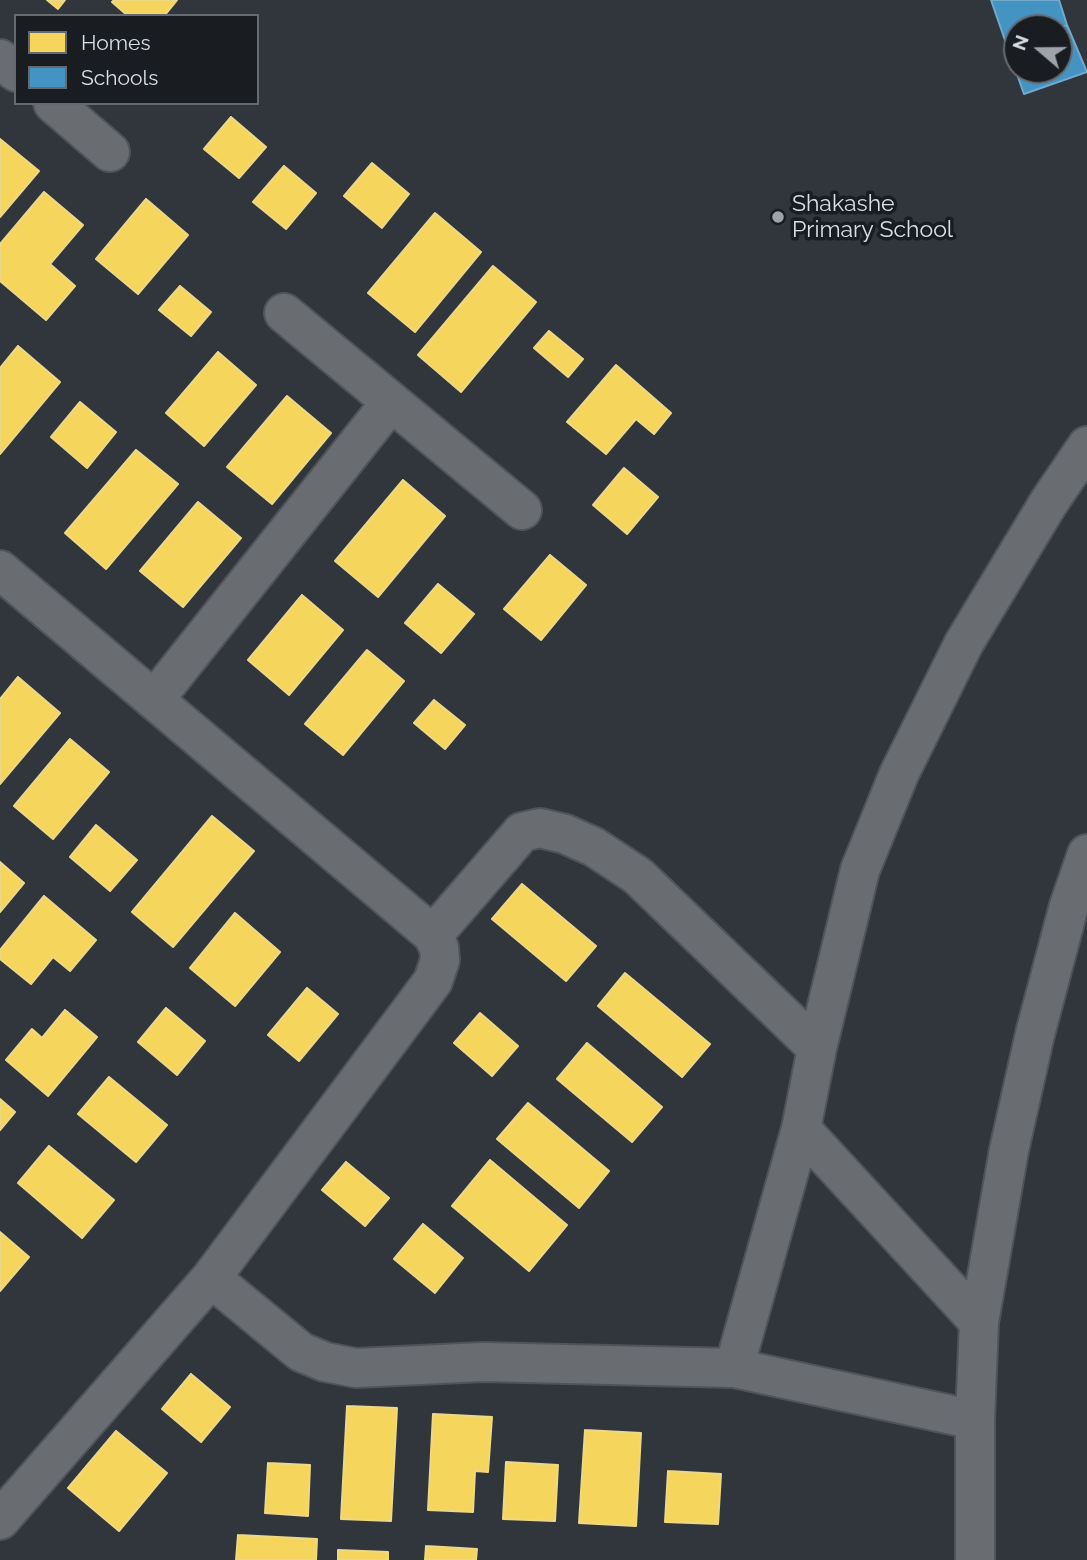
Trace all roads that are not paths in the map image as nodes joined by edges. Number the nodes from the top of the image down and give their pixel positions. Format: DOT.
graph roads {
  1 [pos="55,105"];
  2 [pos="110,152"];
  3 [pos="284,313"];
  4 [pos="391,402"];
  5 [pos="1087,446"];
  6 [pos="522,510"];
  7 [pos="0,570"];
  8 [pos="155,700"];
  9 [pos="1087,854"];
  10 [pos="433,935"];
  11 [pos="817,1048"];
  12 [pos="801,1129"];
  13 [pos="211,1278"];
  14 [pos="979,1322"];
  15 [pos="734,1368"];
  16 [pos="975,1420"];
  17 [pos="0,1520"];
  18 [pos="975,1560"];
  1 -- 2 [label="street"];
  3 -- 4 [label="street"];
  4 -- 6 [label="street"];
  4 -- 8 [label="street"];
  5 -- 11 [label="street"];
  7 -- 8 [label="street"];
  8 -- 10 [label="street"];
  9 -- 14 [label="street"];
  10 -- 11 [label="street"];
  10 -- 13 [label="street"];
  11 -- 12 [label="street"];
  12 -- 14 [label="street"];
  12 -- 15 [label="street"];
  13 -- 15 [label="street"];
  13 -- 17 [label="street"];
  14 -- 16 [label="street"];
  15 -- 16 [label="street"];
  16 -- 18 [label="street"];
}
